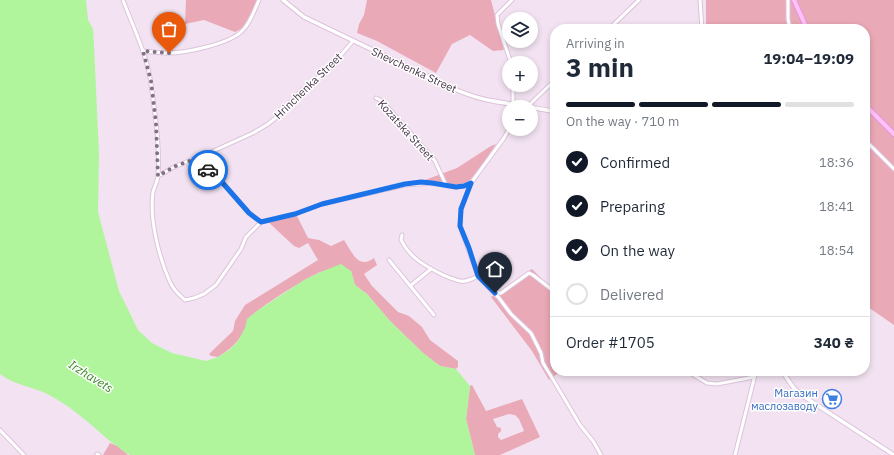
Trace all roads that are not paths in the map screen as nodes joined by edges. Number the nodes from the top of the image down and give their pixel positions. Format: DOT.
graph roads {
  1 [pos="123,0"];
  2 [pos="259,0"];
  3 [pos="283,0"];
  4 [pos="512,0"];
  5 [pos="639,0"];
  6 [pos="700,0"];
  7 [pos="788,0"];
  8 [pos="794,0"];
  9 [pos="614,24"];
  10 [pos="702,24"];
  11 [pos="789,24"];
  12 [pos="805,24"];
  13 [pos="353,41"];
  14 [pos="143,51"];
  15 [pos="509,56"];
  16 [pos="550,85"];
  17 [pos="376,98"];
  18 [pos="534,100"];
  19 [pos="502,102"];
  20 [pos="538,108"];
  21 [pos="870,110"];
  22 [pos="550,111"];
  23 [pos="894,134"];
  24 [pos="505,136"];
  25 [pos="870,145"];
  26 [pos="195,159"];
  27 [pos="894,168"];
  28 [pos="158,176"];
  29 [pos="471,183"];
  30 [pos="446,185"];
  31 [pos="261,222"];
  32 [pos="402,235"];
  33 [pos="389,260"];
  34 [pos="431,269"];
  35 [pos="478,276"];
  36 [pos="410,286"];
  37 [pos="550,288"];
  38 [pos="495,293"];
  39 [pos="434,316"];
  40 [pos="550,374"];
  41 [pos="551,376"];
  42 [pos="695,376"];
  43 [pos="785,376"];
  44 [pos="754,377"];
  45 [pos="0,430"];
  46 [pos="24,455"];
  47 [pos="601,455"];
  48 [pos="736,455"];
  49 [pos="894,455"];
  1 -- 14 [label="street"];
  2 -- 14 [label="street"];
  3 -- 13 [label="street, Shevchenka Street"];
  4 -- 15 [label="street"];
  5 -- 9 [label="street"];
  6 -- 10 [label="street"];
  7 -- 11 [label="street"];
  8 -- 12 [label="main road"];
  13 -- 19 [label="street, Shevchenka Street"];
  13 -- 26 [label="street, Hrinchenka Street"];
  14 -- 28 [label="street"];
  16 -- 18 [label="street"];
  17 -- 30 [label="street, Kozatska Street"];
  20 -- 22 [label="street, Shevchenka Street"];
  21 -- 23 [label="main road"];
  24 -- 29 [label="street"];
  25 -- 27 [label="street"];
  26 -- 28 [label="street, Hrinchenka Street"];
  26 -- 31 [label="street"];
  28 -- 31 [label="street"];
  29 -- 30 [label="street"];
  29 -- 35 [label="street"];
  30 -- 31 [label="street"];
  32 -- 34 [label="street"];
  33 -- 36 [label="street"];
  34 -- 35 [label="street"];
  34 -- 36 [label="street"];
  35 -- 38 [label="street"];
  36 -- 39 [label="street"];
  37 -- 38 [label="street"];
  38 -- 40 [label="street"];
  41 -- 47 [label="street"];
  42 -- 44 [label="street"];
  43 -- 49 [label="street"];
  44 -- 48 [label="street"];
  45 -- 46 [label="street"];
}
